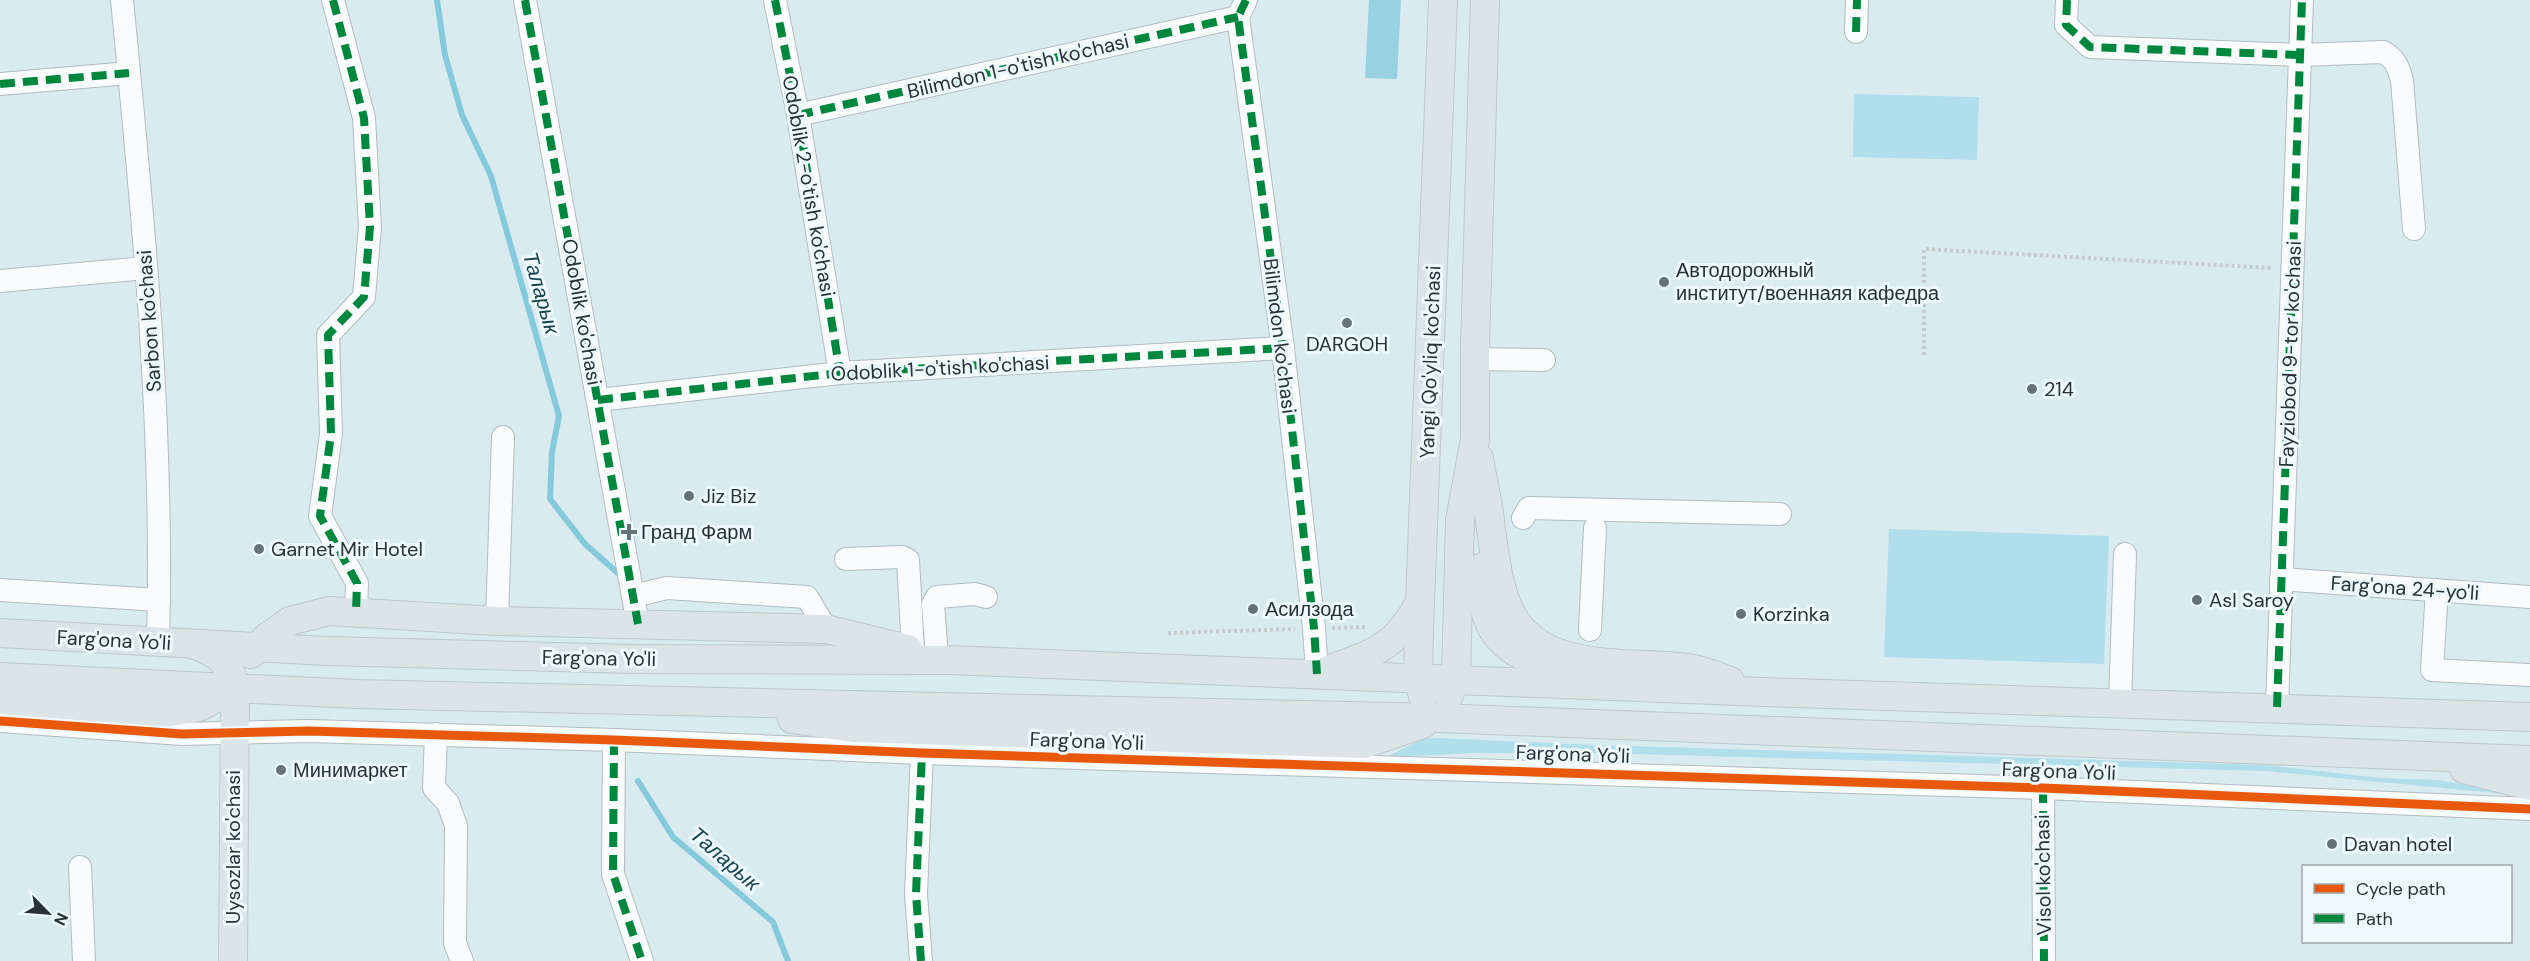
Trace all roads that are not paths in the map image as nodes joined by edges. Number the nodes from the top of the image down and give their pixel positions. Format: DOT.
graph roads {
  1 [pos="122,0"];
  2 [pos="333,0"];
  3 [pos="525,0"];
  4 [pos="775,0"];
  5 [pos="1443,0"];
  6 [pos="1485,0"];
  7 [pos="1857,0"];
  8 [pos="2067,0"];
  9 [pos="2302,0"];
  10 [pos="1242,8"];
  11 [pos="1856,32"];
  12 [pos="2300,55"];
  13 [pos="129,73"];
  14 [pos="0,84"];
  15 [pos="798,115"];
  16 [pos="2414,229"];
  17 [pos="146,268"];
  18 [pos="0,280"];
  19 [pos="1283,348"];
  20 [pos="1474,359"];
  21 [pos="1544,360"];
  22 [pos="840,373"];
  23 [pos="598,400"];
  24 [pos="503,437"];
  25 [pos="1476,440"];
  26 [pos="1780,514"];
  27 [pos="1523,518"];
  28 [pos="1595,528"];
  29 [pos="2125,554"];
  30 [pos="846,559"];
  31 [pos="2281,579"];
  32 [pos="0,590"];
  33 [pos="2437,590"];
  34 [pos="633,596"];
  35 [pos="986,597"];
  36 [pos="2530,597"];
  37 [pos="159,600"];
  38 [pos="1421,600"];
  39 [pos="356,612"];
  40 [pos="497,621"];
  41 [pos="638,624"];
  42 [pos="826,629"];
  43 [pos="1590,630"];
  44 [pos="0,633"];
  45 [pos="158,642"];
  46 [pos="194,645"];
  47 [pos="257,647"];
  48 [pos="932,656"];
  49 [pos="1317,674"];
  50 [pos="2530,675"];
  51 [pos="0,677"];
  52 [pos="1418,678"];
  53 [pos="1456,680"];
  54 [pos="235,688"];
  55 [pos="1764,692"];
  56 [pos="0,700"];
  57 [pos="2120,702"];
  58 [pos="2277,707"];
  59 [pos="2530,717"];
  60 [pos="1438,718"];
  61 [pos="0,721"];
  62 [pos="234,733"];
  63 [pos="436,734"];
  64 [pos="614,740"];
  65 [pos="922,753"];
  66 [pos="2410,755"];
  67 [pos="2530,760"];
  68 [pos="2530,786"];
  69 [pos="2043,788"];
  70 [pos="2530,809"];
  71 [pos="80,867"];
  72 [pos="84,961"];
  73 [pos="233,961"];
  74 [pos="462,961"];
  75 [pos="642,961"];
  76 [pos="921,961"];
  77 [pos="2044,961"];
  1 -- 13 [label="street, Sarbon ko'chasi"];
  2 -- 39 [label="street"];
  3 -- 23 [label="street, Odoblik ko'chasi"];
  4 -- 15 [label="street, Odoblik 2-o'tish ko'chasi"];
  5 -- 38 [label="main road, Yangi Qo'yliq ko'chasi"];
  6 -- 20 [label="main road"];
  7 -- 11 [label="street"];
  8 -- 12 [label="street"];
  9 -- 12 [label="street, Fayziobod 9-tor ko'chasi"];
  10 -- 15 [label="street, Bilimdon 1-o'tish ko'chasi"];
  10 -- 19 [label="street, Bilimdon ko'chasi"];
  12 -- 16 [label="street"];
  12 -- 31 [label="street, Fayziobod 9-tor ko'chasi"];
  13 -- 14 [label="street"];
  13 -- 17 [label="street, Sarbon ko'chasi"];
  15 -- 22 [label="street, Odoblik 2-o'tish ko'chasi"];
  17 -- 18 [label="street"];
  17 -- 37 [label="street, Sarbon ko'chasi"];
  19 -- 22 [label="street, Odoblik 1-o'tish ko'chasi"];
  19 -- 49 [label="street, Bilimdon ko'chasi"];
  20 -- 21 [label="street"];
  20 -- 25 [label="main road"];
  22 -- 23 [label="street, Odoblik 1-o'tish ko'chasi"];
  23 -- 34 [label="street, Odoblik ko'chasi"];
  24 -- 40 [label="street"];
  25 -- 53 [label="main road"];
  25 -- 55 [label="main road"];
  26 -- 27 [label="street"];
  28 -- 43 [label="street"];
  29 -- 57 [label="street"];
  30 -- 48 [label="street"];
  31 -- 33 [label="street, Farg'ona 24-yo'li"];
  31 -- 58 [label="street, Fayziobod 9-tor ko'chasi"];
  32 -- 37 [label="street"];
  33 -- 36 [label="street, Farg'ona 24-yo'li"];
  33 -- 50 [label="street"];
  34 -- 41 [label="street, Odoblik ko'chasi"];
  34 -- 42 [label="street"];
  35 -- 48 [label="street"];
  37 -- 45 [label="street, Sarbon ko'chasi"];
  38 -- 49 [label="main road"];
  38 -- 52 [label="main road, Yangi Qo'yliq ko'chasi"];
  39 -- 40 [label="main road"];
  39 -- 47 [label="main road"];
  40 -- 41 [label="main road"];
  41 -- 42 [label="main road"];
  42 -- 48 [label="main road"];
  44 -- 45 [label="main road, Farg'ona Yo'li"];
  45 -- 46 [label="main road, Farg'ona Yo'li"];
  46 -- 47 [label="main road, Farg'ona Yo'li"];
  46 -- 54 [label="main road"];
  47 -- 48 [label="main road, Farg'ona Yo'li"];
  47 -- 54 [label="main road"];
  48 -- 49 [label="main road, Farg'ona Yo'li"];
  49 -- 52 [label="main road, Farg'ona Yo'li"];
  51 -- 54 [label="main road"];
  52 -- 53 [label="main road, Farg'ona Yo'li"];
  52 -- 60 [label="main road, Yangi Qo'yliq ko'chasi"];
  53 -- 55 [label="main road, Farg'ona Yo'li"];
  53 -- 60 [label="main road"];
  54 -- 56 [label="main road"];
  54 -- 60 [label="main road"];
  54 -- 62 [label="main road, Uysozlar ko'chasi"];
  55 -- 57 [label="main road, Farg'ona Yo'li"];
  57 -- 58 [label="main road, Farg'ona Yo'li"];
  58 -- 59 [label="main road, Farg'ona Yo'li"];
  60 -- 66 [label="main road, Farg'ona Yo'li"];
  61 -- 62 [label="street, Farg'ona Yo'li"];
  62 -- 63 [label="street, Farg'ona Yo'li"];
  62 -- 73 [label="main road, Uysozlar ko'chasi"];
  63 -- 64 [label="street, Farg'ona Yo'li"];
  63 -- 74 [label="street"];
  64 -- 65 [label="street, Farg'ona Yo'li"];
  64 -- 75 [label="street"];
  65 -- 69 [label="street, Farg'ona Yo'li"];
  65 -- 76 [label="street"];
  66 -- 67 [label="main road, Farg'ona Yo'li"];
  66 -- 68 [label="main road"];
  69 -- 70 [label="street, Farg'ona Yo'li"];
  69 -- 77 [label="street, Visol ko'chasi"];
  71 -- 72 [label="street"];
}
